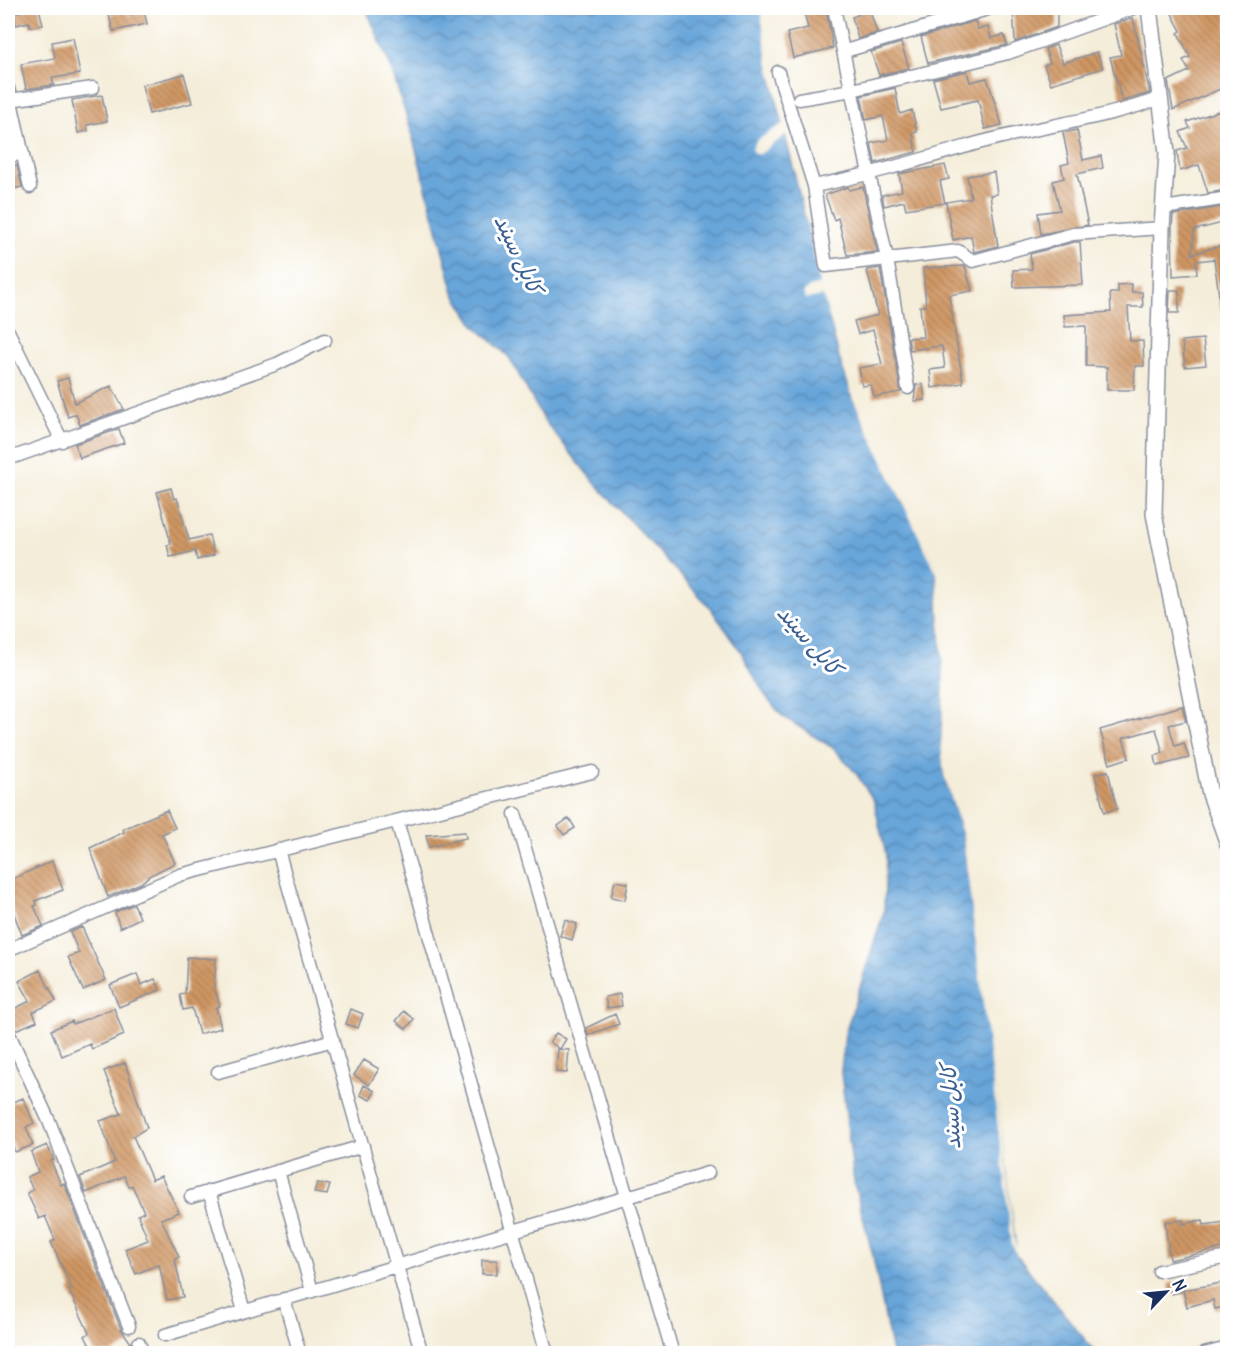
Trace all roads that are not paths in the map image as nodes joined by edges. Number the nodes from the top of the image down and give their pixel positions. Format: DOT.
graph roads {
  1 [pos="834,8"];
  2 [pos="992,8"];
  3 [pos="1134,8"];
  4 [pos="1149,8"];
  5 [pos="845,51"];
  6 [pos="778,72"];
  7 [pos="93,88"];
  8 [pos="852,90"];
  9 [pos="9,94"];
  10 [pos="1161,98"];
  11 [pos="800,99"];
  12 [pos="22,153"];
  13 [pos="8,157"];
  14 [pos="869,175"];
  15 [pos="814,186"];
  16 [pos="30,187"];
  17 [pos="1227,198"];
  18 [pos="1164,208"];
  19 [pos="1162,228"];
  20 [pos="887,259"];
  21 [pos="8,331"];
  22 [pos="326,340"];
  23 [pos="908,388"];
  24 [pos="62,441"];
  25 [pos="8,459"];
  26 [pos="592,772"];
  27 [pos="515,814"];
  28 [pos="397,820"];
  29 [pos="1227,844"];
  30 [pos="278,850"];
  31 [pos="8,950"];
  32 [pos="8,1032"];
  33 [pos="333,1040"];
  34 [pos="218,1072"];
  35 [pos="363,1146"];
  36 [pos="278,1171"];
  37 [pos="708,1173"];
  38 [pos="209,1191"];
  39 [pos="191,1197"];
  40 [pos="627,1197"];
  41 [pos="513,1231"];
  42 [pos="1227,1257"];
  43 [pos="397,1265"];
  44 [pos="1159,1271"];
  45 [pos="312,1291"];
  46 [pos="284,1299"];
  47 [pos="244,1311"];
  48 [pos="129,1326"];
  49 [pos="165,1335"];
  50 [pos="1227,1348"];
  51 [pos="300,1353"];
  52 [pos="423,1353"];
  53 [pos="547,1353"];
  54 [pos="673,1353"];
  55 [pos="1204,1353"];
  1 -- 5 [label="street"];
  2 -- 5 [label="street"];
  3 -- 8 [label="street"];
  4 -- 10 [label="street"];
  5 -- 8 [label="street"];
  6 -- 15 [label="street"];
  7 -- 9 [label="street"];
  8 -- 11 [label="street"];
  8 -- 14 [label="street"];
  9 -- 12 [label="street"];
  10 -- 14 [label="street"];
  10 -- 18 [label="street"];
  12 -- 13 [label="street"];
  12 -- 16 [label="street"];
  14 -- 15 [label="street"];
  14 -- 20 [label="street"];
  15 -- 20 [label="street"];
  17 -- 18 [label="street"];
  18 -- 19 [label="street"];
  19 -- 20 [label="street"];
  19 -- 29 [label="street"];
  20 -- 23 [label="street"];
  21 -- 24 [label="street"];
  22 -- 24 [label="street"];
  24 -- 25 [label="street"];
  26 -- 28 [label="street"];
  27 -- 40 [label="street"];
  28 -- 30 [label="street"];
  28 -- 41 [label="street"];
  30 -- 31 [label="street"];
  30 -- 33 [label="street"];
  32 -- 48 [label="street"];
  33 -- 34 [label="street"];
  33 -- 35 [label="street"];
  35 -- 36 [label="street"];
  35 -- 43 [label="street"];
  36 -- 38 [label="street"];
  36 -- 45 [label="street"];
  37 -- 40 [label="street"];
  38 -- 39 [label="street"];
  38 -- 47 [label="street"];
  40 -- 41 [label="street"];
  40 -- 54 [label="street"];
  41 -- 43 [label="street"];
  41 -- 53 [label="street"];
  42 -- 44 [label="street"];
  43 -- 45 [label="street"];
  43 -- 52 [label="street"];
  45 -- 46 [label="street"];
  46 -- 47 [label="street"];
  46 -- 51 [label="street"];
  47 -- 49 [label="street"];
  50 -- 55 [label="street"];
}
